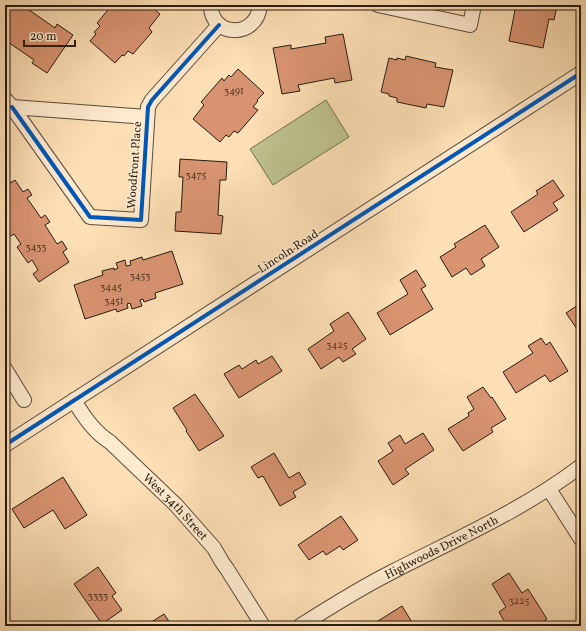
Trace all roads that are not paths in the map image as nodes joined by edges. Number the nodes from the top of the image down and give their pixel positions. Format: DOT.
graph roads {
  1 [pos="211,5"];
  2 [pos="260,5"];
  3 [pos="378,5"];
  4 [pos="474,5"];
  5 [pos="220,25"];
  6 [pos="581,73"];
  7 [pos="8,103"];
  8 [pos="147,117"];
  9 [pos="5,369"];
  10 [pos="24,400"];
  11 [pos="74,400"];
  12 [pos="5,445"];
  13 [pos="581,466"];
  14 [pos="549,489"];
  15 [pos="581,539"];
  16 [pos="263,626"];
  17 [pos="300,626"];
  1 -- 5 [label="street"];
  2 -- 5 [label="street"];
  3 -- 4 [label="street"];
  5 -- 8 [label="street, Woodfront Place"];
  6 -- 11 [label="street, Lincoln Road"];
  7 -- 8 [label="street, Woodfront Place"];
  7 -- 8 [label="street, Woodfront Place"];
  9 -- 10 [label="street"];
  11 -- 12 [label="street, Lincoln Road"];
  11 -- 16 [label="street, West 34th Street"];
  13 -- 14 [label="street, Highwoods Drive North"];
  14 -- 15 [label="street"];
  14 -- 17 [label="street, Highwoods Drive North"];
}
